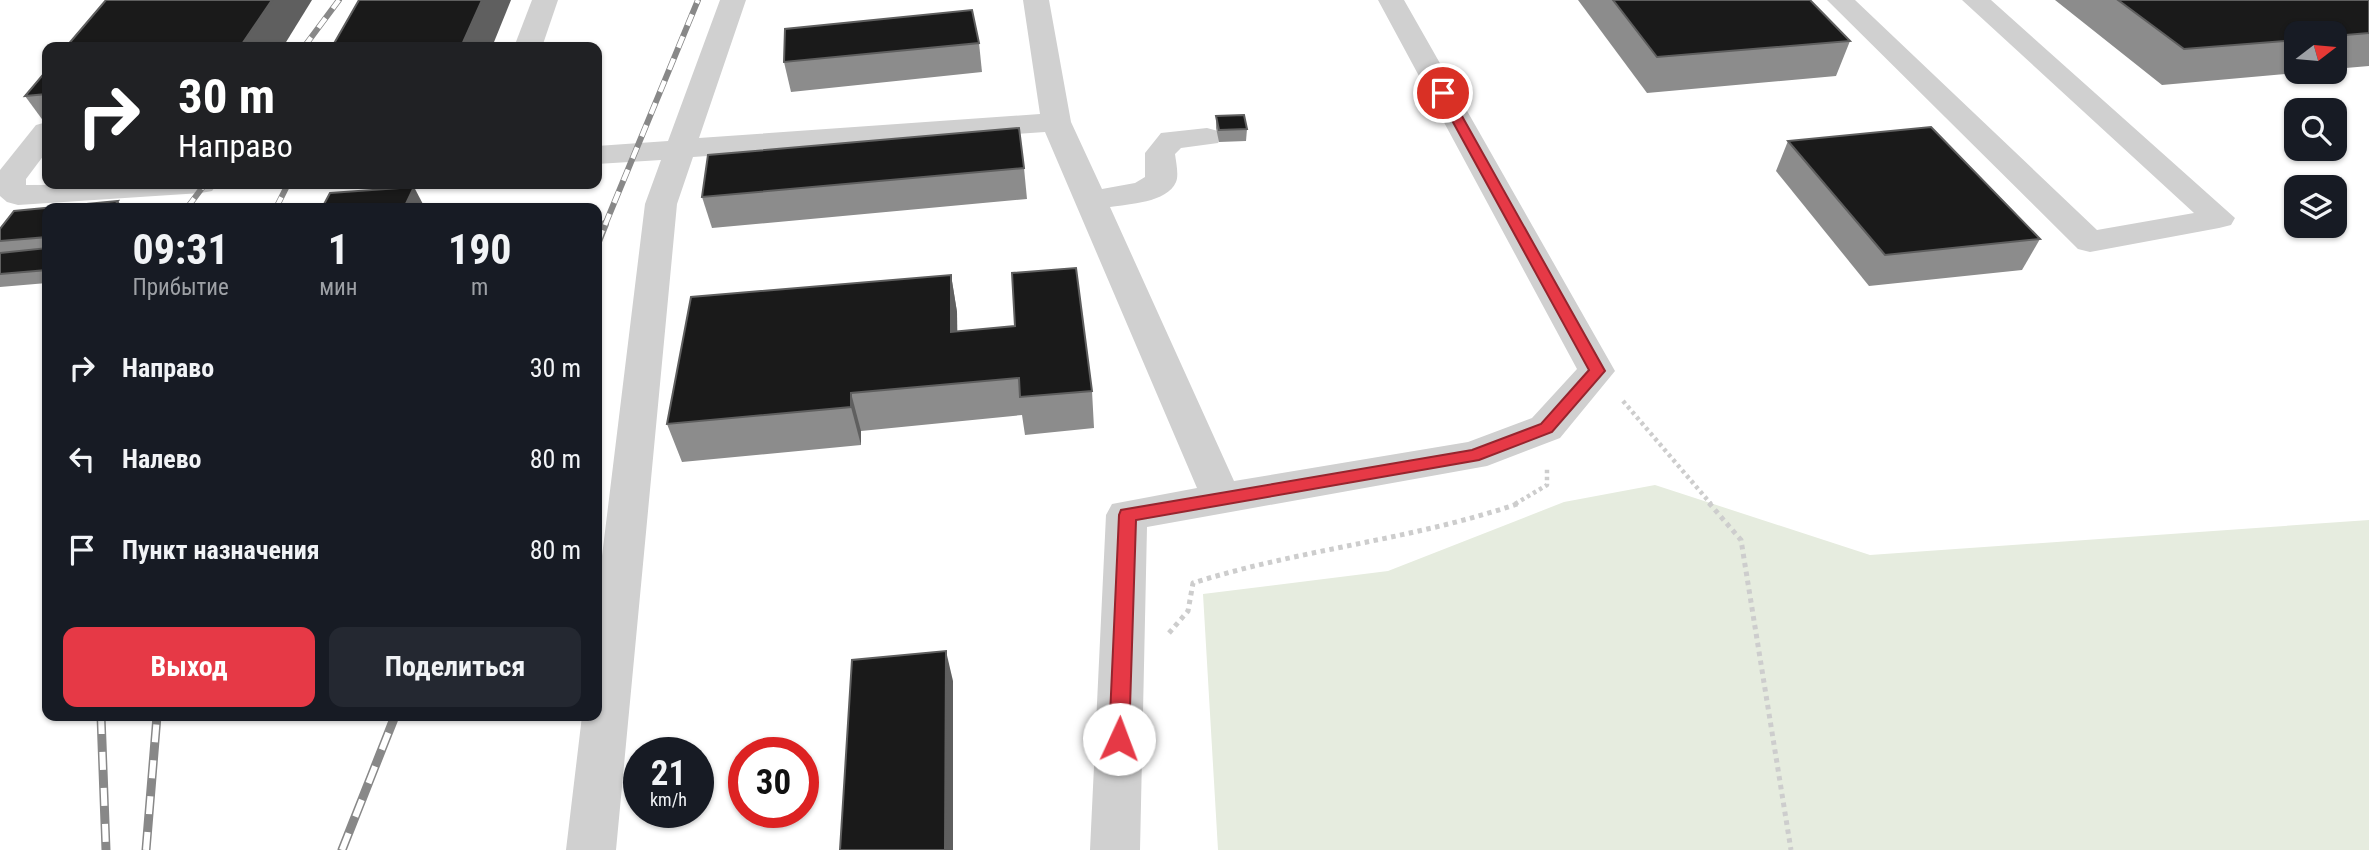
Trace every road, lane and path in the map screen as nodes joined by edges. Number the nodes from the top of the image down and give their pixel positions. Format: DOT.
graph roads {
  1 [pos="545,0"];
  2 [pos="733,0"];
  3 [pos="1037,0"];
  4 [pos="1391,0"];
  5 [pos="1840,0"];
  6 [pos="1975,0"];
  7 [pos="530,42"];
  8 [pos="1056,122"];
  9 [pos="42,137"];
  10 [pos="1207,137"];
  11 [pos="681,149"];
  12 [pos="602,155"];
  13 [pos="131,189"];
  14 [pos="32,196"];
  15 [pos="1091,201"];
  16 [pos="13,226"];
  17 [pos="1597,371"];
  18 [pos="1546,428"];
  19 [pos="1222,499"];
  20 [pos="1122,656"];
  21 [pos="591,850"];
  22 [pos="1115,850"];
  23 [pos="1791,850"];
  1 -- 7 [label="street"];
  2 -- 11 [label="street"];
  3 -- 8 [label="street"];
  4 -- 17 [label="street"];
  5 -- 6 [label="street"];
  8 -- 11 [label="street"];
  8 -- 15 [label="street"];
  9 -- 14 [label="street"];
  10 -- 15 [label="street"];
  11 -- 12 [label="street"];
  11 -- 21 [label="street"];
  13 -- 14 [label="street"];
  14 -- 16 [label="street"];
  15 -- 19 [label="street"];
  17 -- 18 [label="street"];
  17 -- 23 [label="path"];
  18 -- 19 [label="street"];
  18 -- 20 [label="path"];
  19 -- 20 [label="street"];
  20 -- 22 [label="street"];
}
